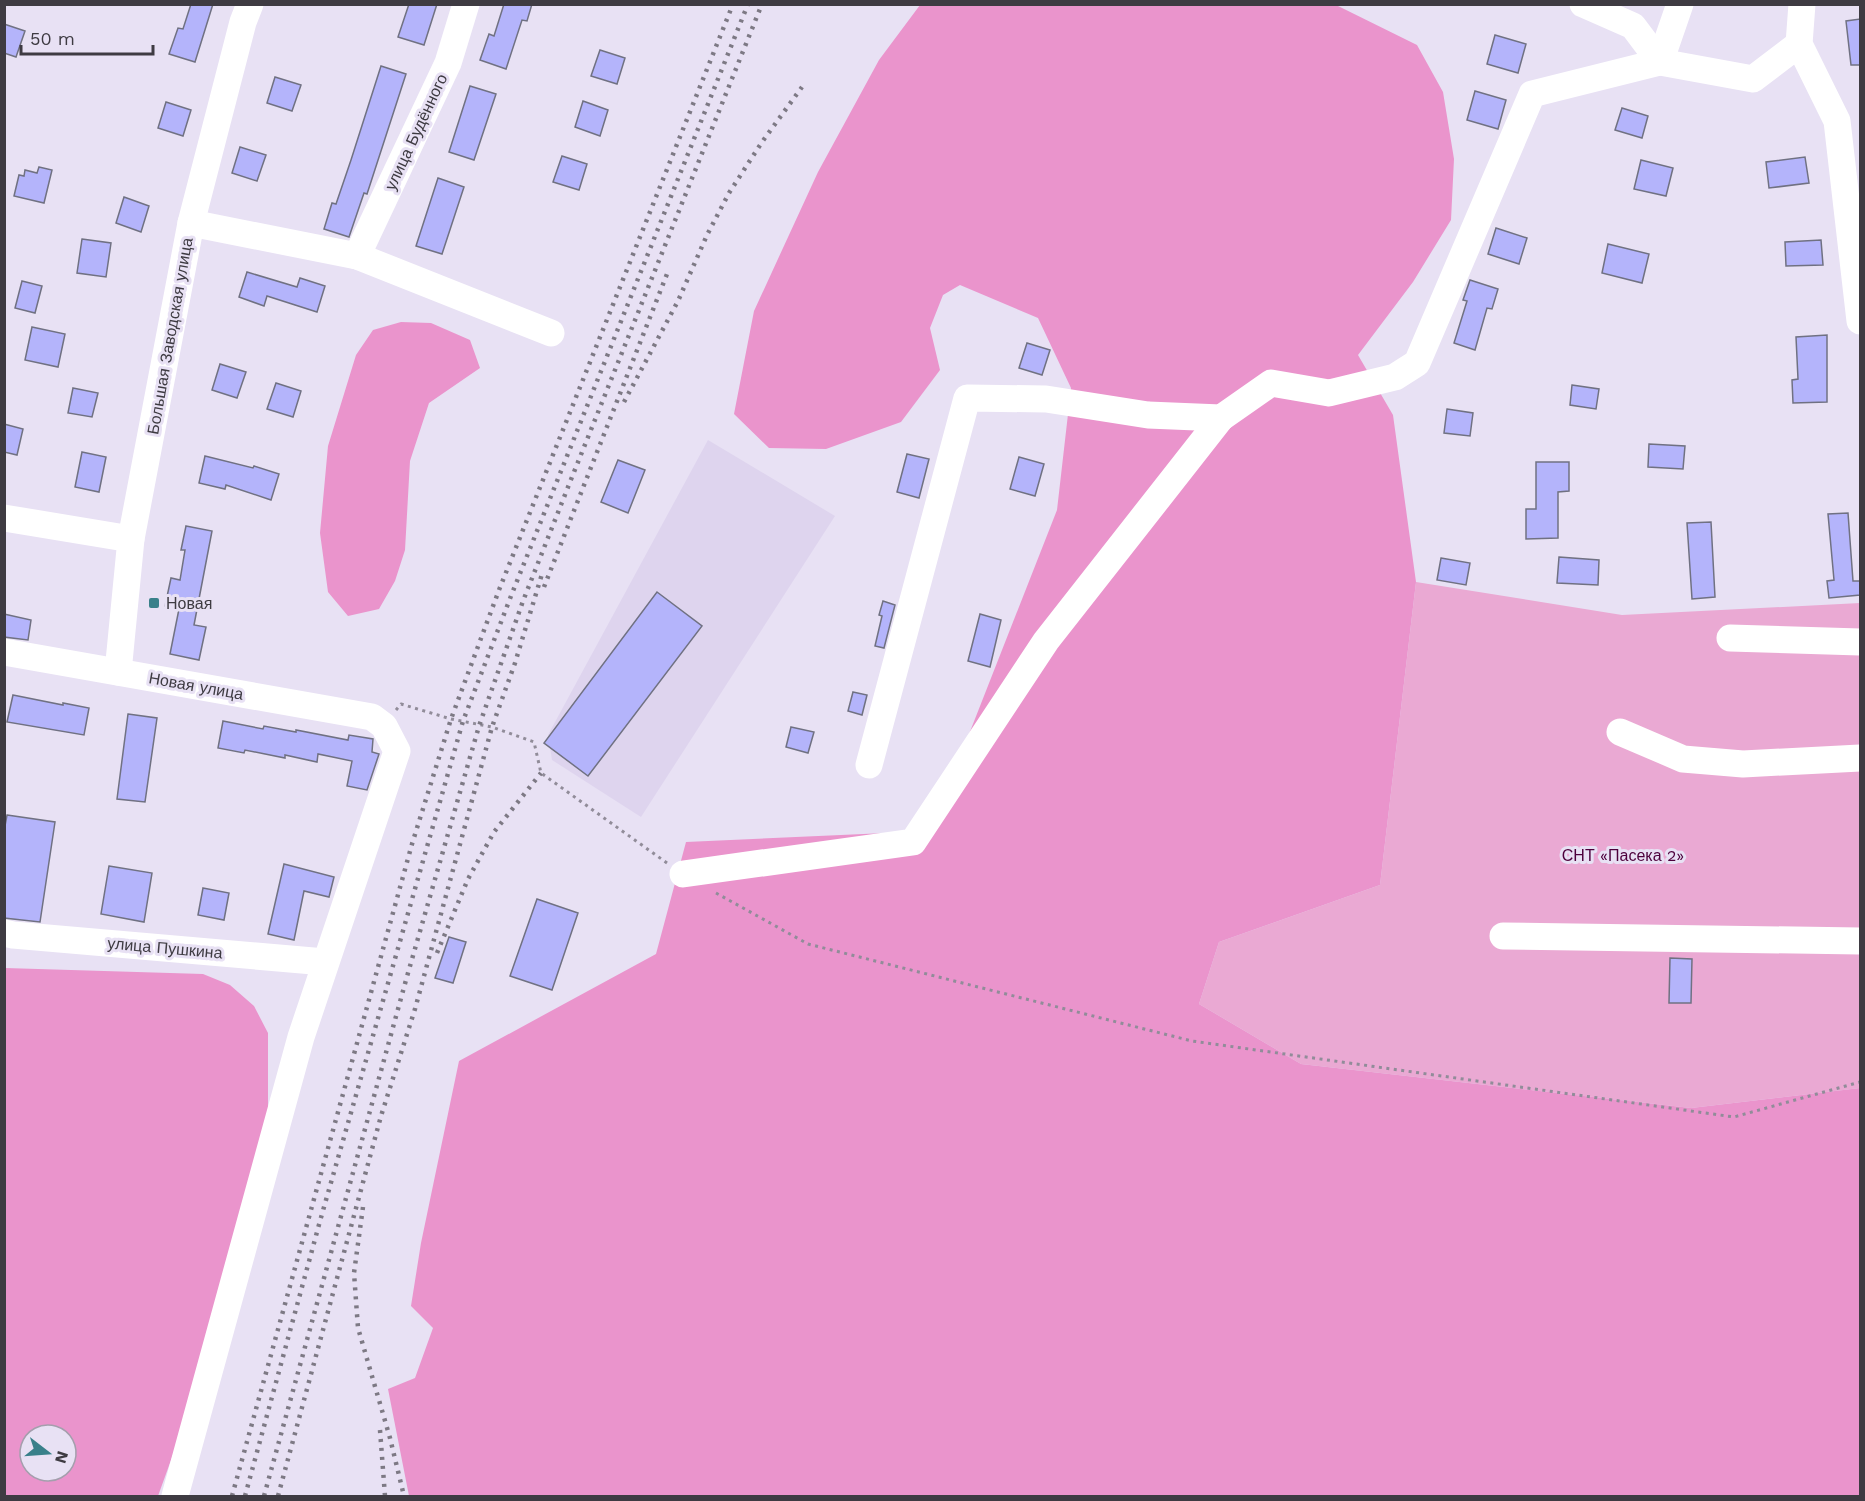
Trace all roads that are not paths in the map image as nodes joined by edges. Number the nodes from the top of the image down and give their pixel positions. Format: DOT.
graph roads {
  1 [pos="250,4"];
  2 [pos="466,4"];
  3 [pos="1583,4"];
  4 [pos="1680,4"];
  5 [pos="1802,4"];
  6 [pos="1799,44"];
  7 [pos="1660,62"];
  8 [pos="191,223"];
  9 [pos="357,256"];
  10 [pos="1860,321"];
  11 [pos="551,333"];
  12 [pos="1221,418"];
  13 [pos="4,518"];
  14 [pos="131,539"];
  15 [pos="1730,638"];
  16 [pos="1860,642"];
  17 [pos="4,652"];
  18 [pos="118,672"];
  19 [pos="1620,732"];
  20 [pos="1860,758"];
  21 [pos="868,765"];
  22 [pos="683,874"];
  23 [pos="4,933"];
  24 [pos="1503,936"];
  25 [pos="1860,941"];
  26 [pos="325,962"];
  27 [pos="176,1497"];
  1 -- 8 [label="street, Большая Заводская улица"];
  2 -- 9 [label="street, улица Будённого"];
  3 -- 7 [label="street"];
  4 -- 7 [label="street"];
  5 -- 6 [label="street"];
  6 -- 7 [label="street"];
  6 -- 10 [label="street"];
  7 -- 12 [label="street"];
  8 -- 9 [label="street"];
  8 -- 14 [label="street, Большая Заводская улица"];
  9 -- 11 [label="street"];
  12 -- 21 [label="street"];
  12 -- 22 [label="street"];
  13 -- 14 [label="street"];
  14 -- 18 [label="street, Большая Заводская улица"];
  15 -- 16 [label="street"];
  17 -- 18 [label="street, Новая улица"];
  18 -- 26 [label="street, Новая улица"];
  19 -- 20 [label="street"];
  23 -- 26 [label="street, улица Пушкина"];
  24 -- 25 [label="street"];
  26 -- 27 [label="street"];
}
